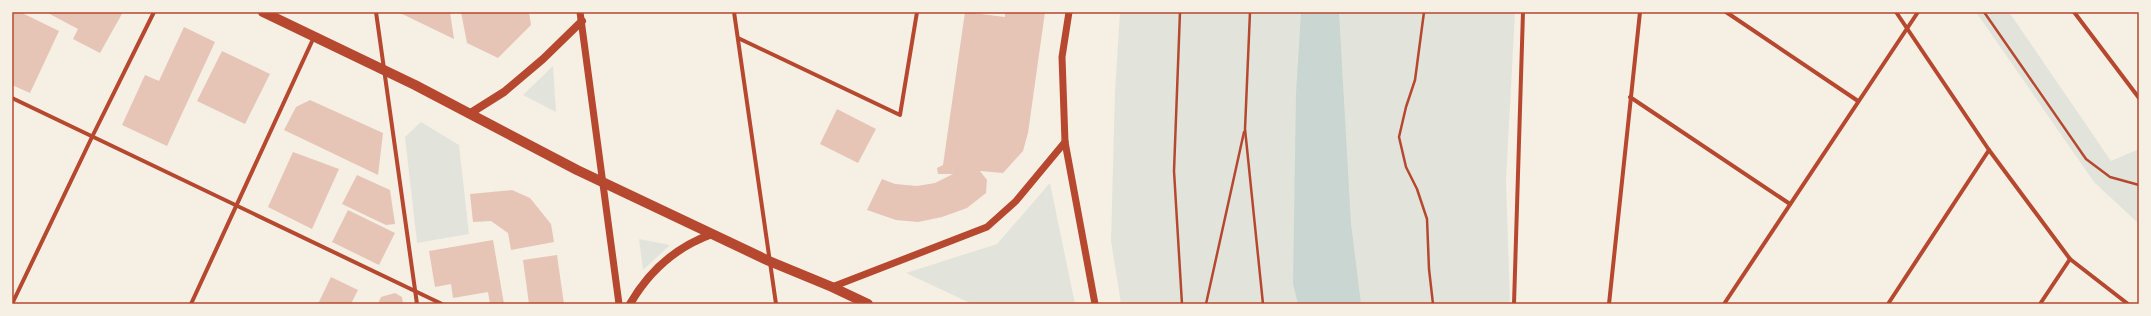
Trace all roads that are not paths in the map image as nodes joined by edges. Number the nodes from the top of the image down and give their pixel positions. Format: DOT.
graph roads {
  1 [pos="154,12"];
  2 [pos="264,12"];
  3 [pos="376,12"];
  4 [pos="580,12"];
  5 [pos="734,12"];
  6 [pos="917,12"];
  7 [pos="1069,12"];
  8 [pos="1523,12"];
  9 [pos="1640,12"];
  10 [pos="1726,12"];
  11 [pos="1896,12"];
  12 [pos="1918,12"];
  13 [pos="2074,12"];
  14 [pos="582,21"];
  15 [pos="1907,28"];
  16 [pos="314,36"];
  17 [pos="738,38"];
  18 [pos="384,71"];
  19 [pos="1630,97"];
  20 [pos="12,98"];
  21 [pos="2139,98"];
  22 [pos="1858,102"];
  23 [pos="469,114"];
  24 [pos="92,137"];
  25 [pos="1065,142"];
  26 [pos="1989,150"];
  27 [pos="603,183"];
  28 [pos="237,204"];
  29 [pos="1790,204"];
  30 [pos="712,234"];
  31 [pos="2070,259"];
  32 [pos="769,261"];
  33 [pos="832,286"];
  34 [pos="415,290"];
  35 [pos="12,303"];
  36 [pos="191,304"];
  37 [pos="416,304"];
  38 [pos="442,304"];
  39 [pos="619,304"];
  40 [pos="630,304"];
  41 [pos="776,304"];
  42 [pos="868,304"];
  43 [pos="1095,304"];
  44 [pos="1514,304"];
  45 [pos="1609,304"];
  46 [pos="1724,304"];
  47 [pos="1888,304"];
  48 [pos="2040,304"];
  49 [pos="2128,304"];
  1 -- 24 [label="street"];
  2 -- 16 [label="main road"];
  3 -- 18 [label="street"];
  4 -- 14 [label="street"];
  5 -- 17 [label="street"];
  6 -- 17 [label="street"];
  7 -- 25 [label="street"];
  8 -- 44 [label="street"];
  9 -- 19 [label="street"];
  10 -- 22 [label="street"];
  11 -- 15 [label="street"];
  12 -- 15 [label="street"];
  13 -- 21 [label="street"];
  14 -- 23 [label="main road"];
  14 -- 27 [label="street"];
  15 -- 22 [label="street"];
  15 -- 26 [label="street"];
  16 -- 18 [label="main road"];
  16 -- 28 [label="street"];
  17 -- 32 [label="street"];
  18 -- 23 [label="main road"];
  18 -- 34 [label="street"];
  19 -- 29 [label="street"];
  19 -- 45 [label="street"];
  20 -- 24 [label="street"];
  22 -- 29 [label="street"];
  23 -- 27 [label="main road"];
  24 -- 28 [label="street"];
  24 -- 35 [label="street"];
  25 -- 33 [label="street"];
  25 -- 43 [label="street"];
  26 -- 31 [label="street"];
  26 -- 47 [label="street"];
  27 -- 30 [label="main road"];
  27 -- 39 [label="street"];
  28 -- 34 [label="street"];
  28 -- 36 [label="street"];
  29 -- 46 [label="street"];
  30 -- 32 [label="main road"];
  30 -- 40 [label="main road"];
  31 -- 48 [label="street"];
  31 -- 49 [label="street"];
  32 -- 33 [label="main road"];
  32 -- 41 [label="street"];
  33 -- 42 [label="main road"];
  34 -- 37 [label="street"];
  34 -- 38 [label="street"];
}
